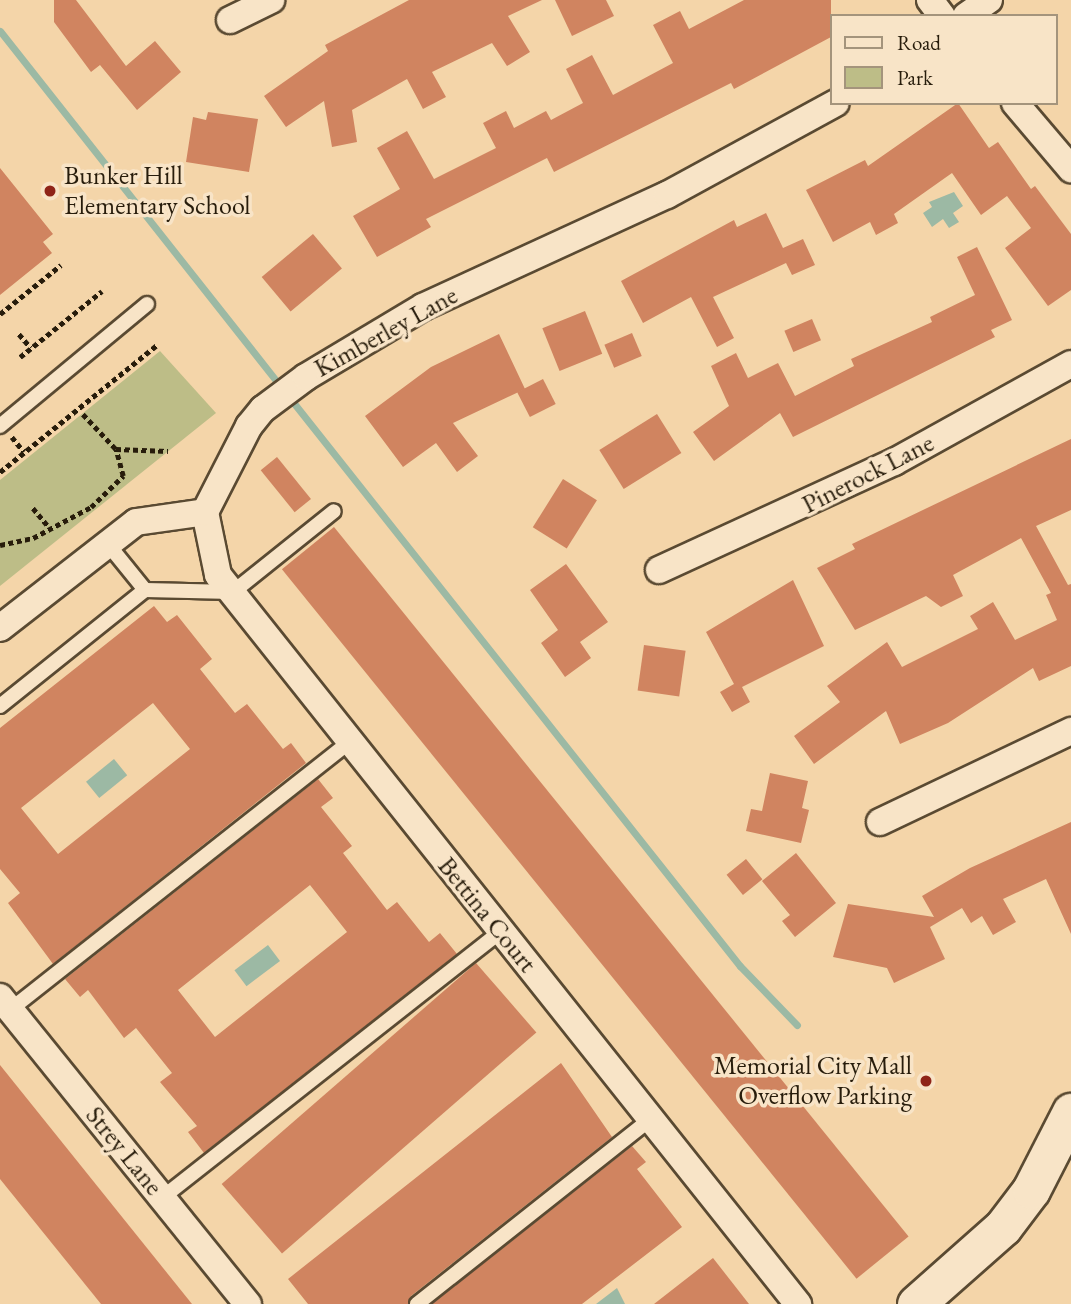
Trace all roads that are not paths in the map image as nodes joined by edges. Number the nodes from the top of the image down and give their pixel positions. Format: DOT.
graph roads {
  1 [pos="271,0"];
  2 [pos="989,0"];
  3 [pos="969,14"];
  4 [pos="230,20"];
  5 [pos="832,105"];
  6 [pos="1017,105"];
  7 [pos="1071,169"];
  8 [pos="147,304"];
  9 [pos="1071,364"];
  10 [pos="6,431"];
  11 [pos="334,510"];
  12 [pos="205,512"];
  13 [pos="107,544"];
  14 [pos="659,570"];
  15 [pos="145,590"];
  16 [pos="233,592"];
  17 [pos="0,628"];
  18 [pos="0,706"];
  19 [pos="1071,731"];
  20 [pos="349,742"];
  21 [pos="880,822"];
  22 [pos="500,932"];
  23 [pos="5,1004"];
  24 [pos="1071,1112"];
  25 [pos="650,1119"];
  26 [pos="162,1198"];
  27 [pos="248,1304"];
  28 [pos="417,1304"];
  29 [pos="798,1304"];
  30 [pos="916,1304"];
  1 -- 4 [label="street"];
  2 -- 3 [label="street"];
  5 -- 12 [label="street, Kimberley Lane"];
  6 -- 7 [label="street"];
  8 -- 10 [label="lane"];
  9 -- 14 [label="street, Pinerock Lane"];
  11 -- 16 [label="lane"];
  12 -- 13 [label="street"];
  12 -- 16 [label="street, Bettina Court"];
  13 -- 15 [label="lane"];
  13 -- 17 [label="street"];
  15 -- 16 [label="lane"];
  15 -- 18 [label="lane"];
  16 -- 20 [label="street, Bettina Court"];
  19 -- 21 [label="street"];
  20 -- 22 [label="street, Bettina Court"];
  20 -- 23 [label="lane"];
  22 -- 25 [label="street, Bettina Court"];
  22 -- 26 [label="lane"];
  23 -- 26 [label="street, Strey Lane"];
  24 -- 30 [label="street"];
  25 -- 28 [label="lane"];
  25 -- 29 [label="street, Bettina Court"];
  26 -- 27 [label="street, Strey Lane"];
}
